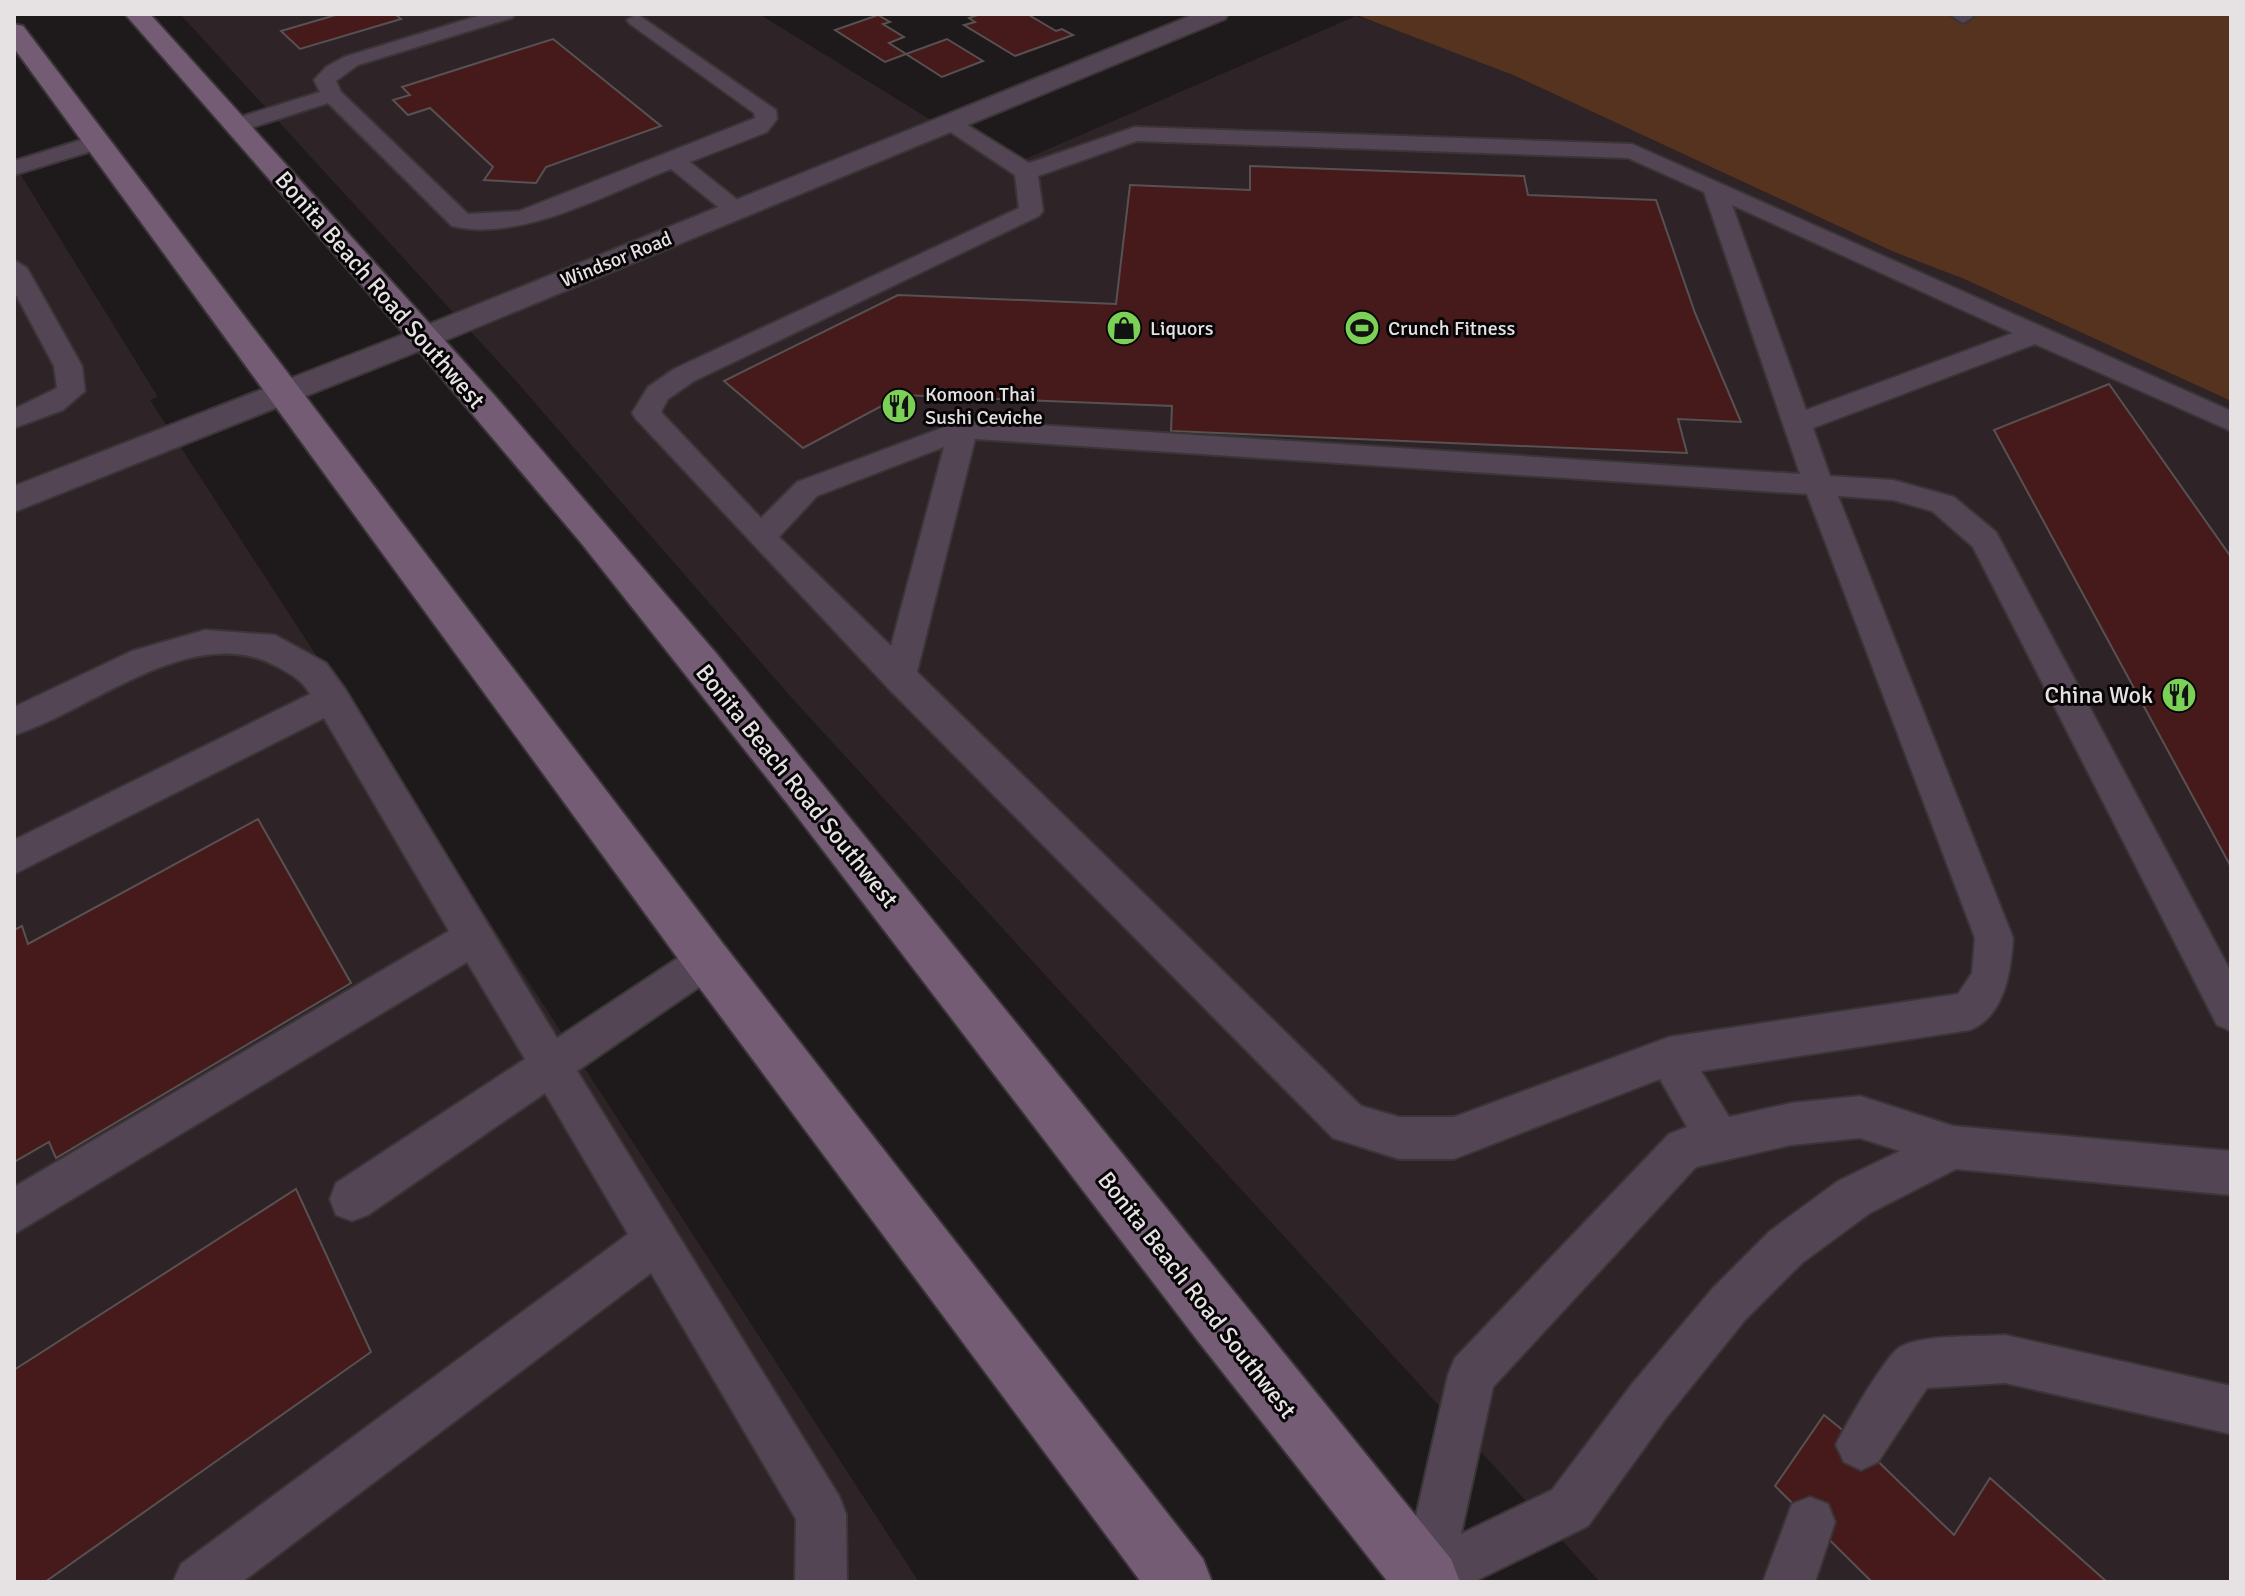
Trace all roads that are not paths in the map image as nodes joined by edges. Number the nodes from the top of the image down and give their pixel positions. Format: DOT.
graph roads {
  1 [pos="137,14"];
  2 [pos="505,14"];
  3 [pos="1156,14"];
  4 [pos="1216,14"];
  5 [pos="637,20"];
  6 [pos="1183,27"];
  7 [pos="14,31"];
  8 [pos="332,95"];
  9 [pos="951,122"];
  10 [pos="235,126"];
  11 [pos="97,142"];
  12 [pos="674,160"];
  13 [pos="14,168"];
  14 [pos="1026,172"];
  15 [pos="1714,188"];
  16 [pos="736,210"];
  17 [pos="14,268"];
  18 [pos="2036,334"];
  19 [pos="423,338"];
  20 [pos="284,392"];
  21 [pos="14,419"];
  22 [pos="2231,422"];
  23 [pos="1797,424"];
  24 [pos="963,429"];
  25 [pos="1819,486"];
  26 [pos="14,500"];
  27 [pos="761,537"];
  28 [pos="899,678"];
  29 [pos="333,698"];
  30 [pos="14,722"];
  31 [pos="14,858"];
  32 [pos="474,937"];
  33 [pos="707,960"];
  34 [pos="2231,1012"];
  35 [pos="1669,1056"];
  36 [pos="550,1063"];
  37 [pos="1718,1139"];
  38 [pos="1953,1147"];
  39 [pos="2231,1173"];
  40 [pos="352,1199"];
  41 [pos="14,1212"];
  42 [pos="657,1240"];
  43 [pos="2231,1410"];
  44 [pos="1861,1445"];
  45 [pos="1810,1522"];
  46 [pos="811,1573"];
  47 [pos="1425,1581"];
  48 [pos="199,1582"];
  49 [pos="1180,1582"];
  50 [pos="1789,1582"];
  1 -- 10 [label="main road, Bonita Beach Road Southwest"];
  2 -- 8 [label="lane"];
  3 -- 6 [label="street"];
  4 -- 6 [label="street, Windsor Road"];
  5 -- 12 [label="lane"];
  6 -- 9 [label="street, Windsor Road"];
  7 -- 11 [label="main road"];
  8 -- 10 [label="lane"];
  8 -- 12 [label="lane"];
  9 -- 14 [label="lane"];
  9 -- 16 [label="street, Windsor Road"];
  10 -- 19 [label="main road, Bonita Beach Road Southwest"];
  11 -- 13 [label="lane"];
  11 -- 20 [label="main road"];
  12 -- 16 [label="lane"];
  14 -- 15 [label="lane"];
  14 -- 27 [label="lane"];
  15 -- 18 [label="lane"];
  15 -- 23 [label="lane"];
  16 -- 19 [label="street, Windsor Road"];
  17 -- 21 [label="lane"];
  18 -- 22 [label="lane"];
  18 -- 23 [label="lane"];
  19 -- 20 [label="street, Windsor Road"];
  19 -- 47 [label="main road, Bonita Beach Road Southwest"];
  20 -- 26 [label="street, Windsor Road"];
  20 -- 33 [label="main road"];
  23 -- 25 [label="lane"];
  24 -- 25 [label="lane"];
  24 -- 27 [label="lane"];
  24 -- 28 [label="lane"];
  25 -- 34 [label="lane"];
  25 -- 35 [label="lane"];
  27 -- 28 [label="lane"];
  28 -- 35 [label="lane"];
  29 -- 30 [label="lane"];
  29 -- 31 [label="lane"];
  29 -- 32 [label="lane"];
  32 -- 36 [label="lane"];
  32 -- 41 [label="lane"];
  33 -- 36 [label="lane"];
  33 -- 49 [label="main road"];
  35 -- 37 [label="lane"];
  36 -- 40 [label="lane"];
  36 -- 42 [label="lane"];
  37 -- 38 [label="lane"];
  37 -- 47 [label="lane"];
  38 -- 39 [label="lane"];
  38 -- 47 [label="lane"];
  42 -- 46 [label="lane"];
  42 -- 48 [label="lane"];
  43 -- 44 [label="lane"];
  45 -- 50 [label="lane"];
}
